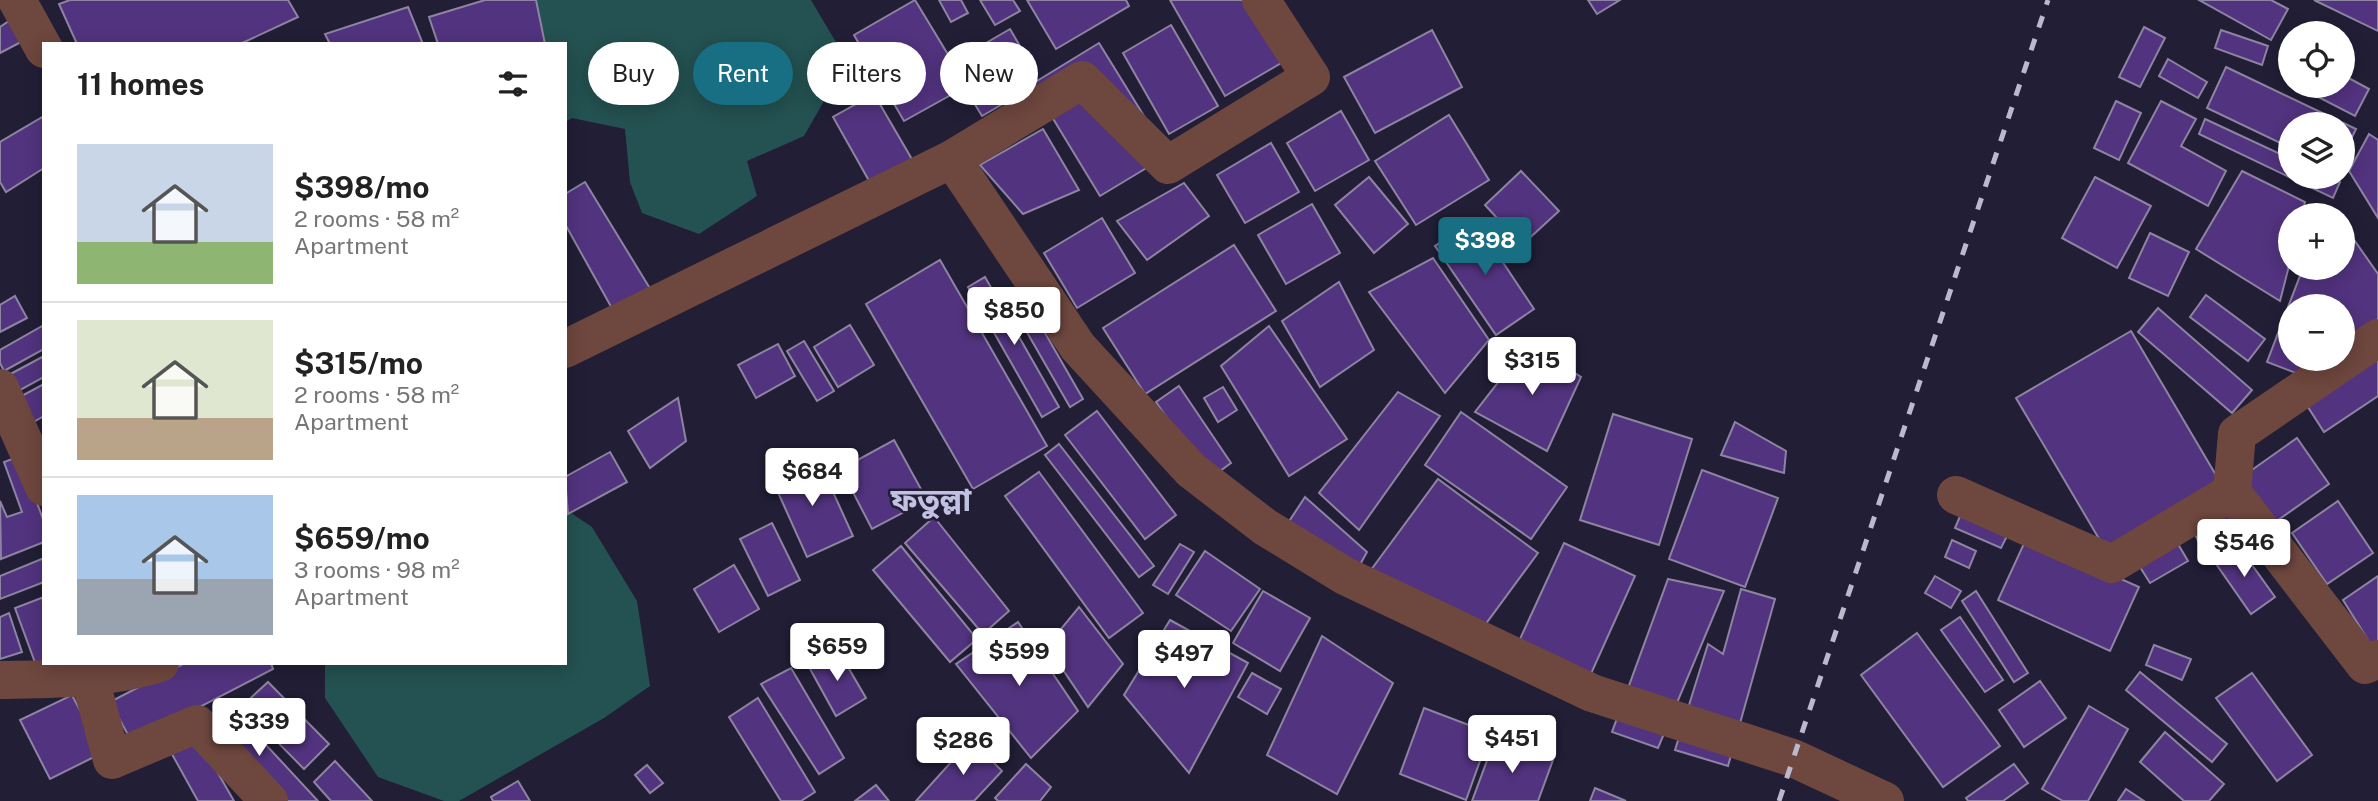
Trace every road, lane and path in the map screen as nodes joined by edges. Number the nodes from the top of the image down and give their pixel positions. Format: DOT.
graph roads {
  1 [pos="17,0"];
  2 [pos="1261,0"];
  3 [pos="42,45"];
  4 [pos="952,159"];
  5 [pos="2378,338"];
  6 [pos="567,348"];
  7 [pos="0,388"];
  8 [pos="42,482"];
  9 [pos="2232,492"];
  10 [pos="1956,495"];
  11 [pos="2378,659"];
  12 [pos="124,670"];
  13 [pos="0,680"];
  14 [pos="268,801"];
  15 [pos="1885,801"];
  1 -- 3 [label="street"];
  2 -- 4 [label="street"];
  4 -- 6 [label="street"];
  4 -- 15 [label="street"];
  5 -- 9 [label="street"];
  7 -- 8 [label="street"];
  9 -- 10 [label="street"];
  9 -- 11 [label="street"];
  12 -- 13 [label="street"];
  12 -- 14 [label="street"];
}
